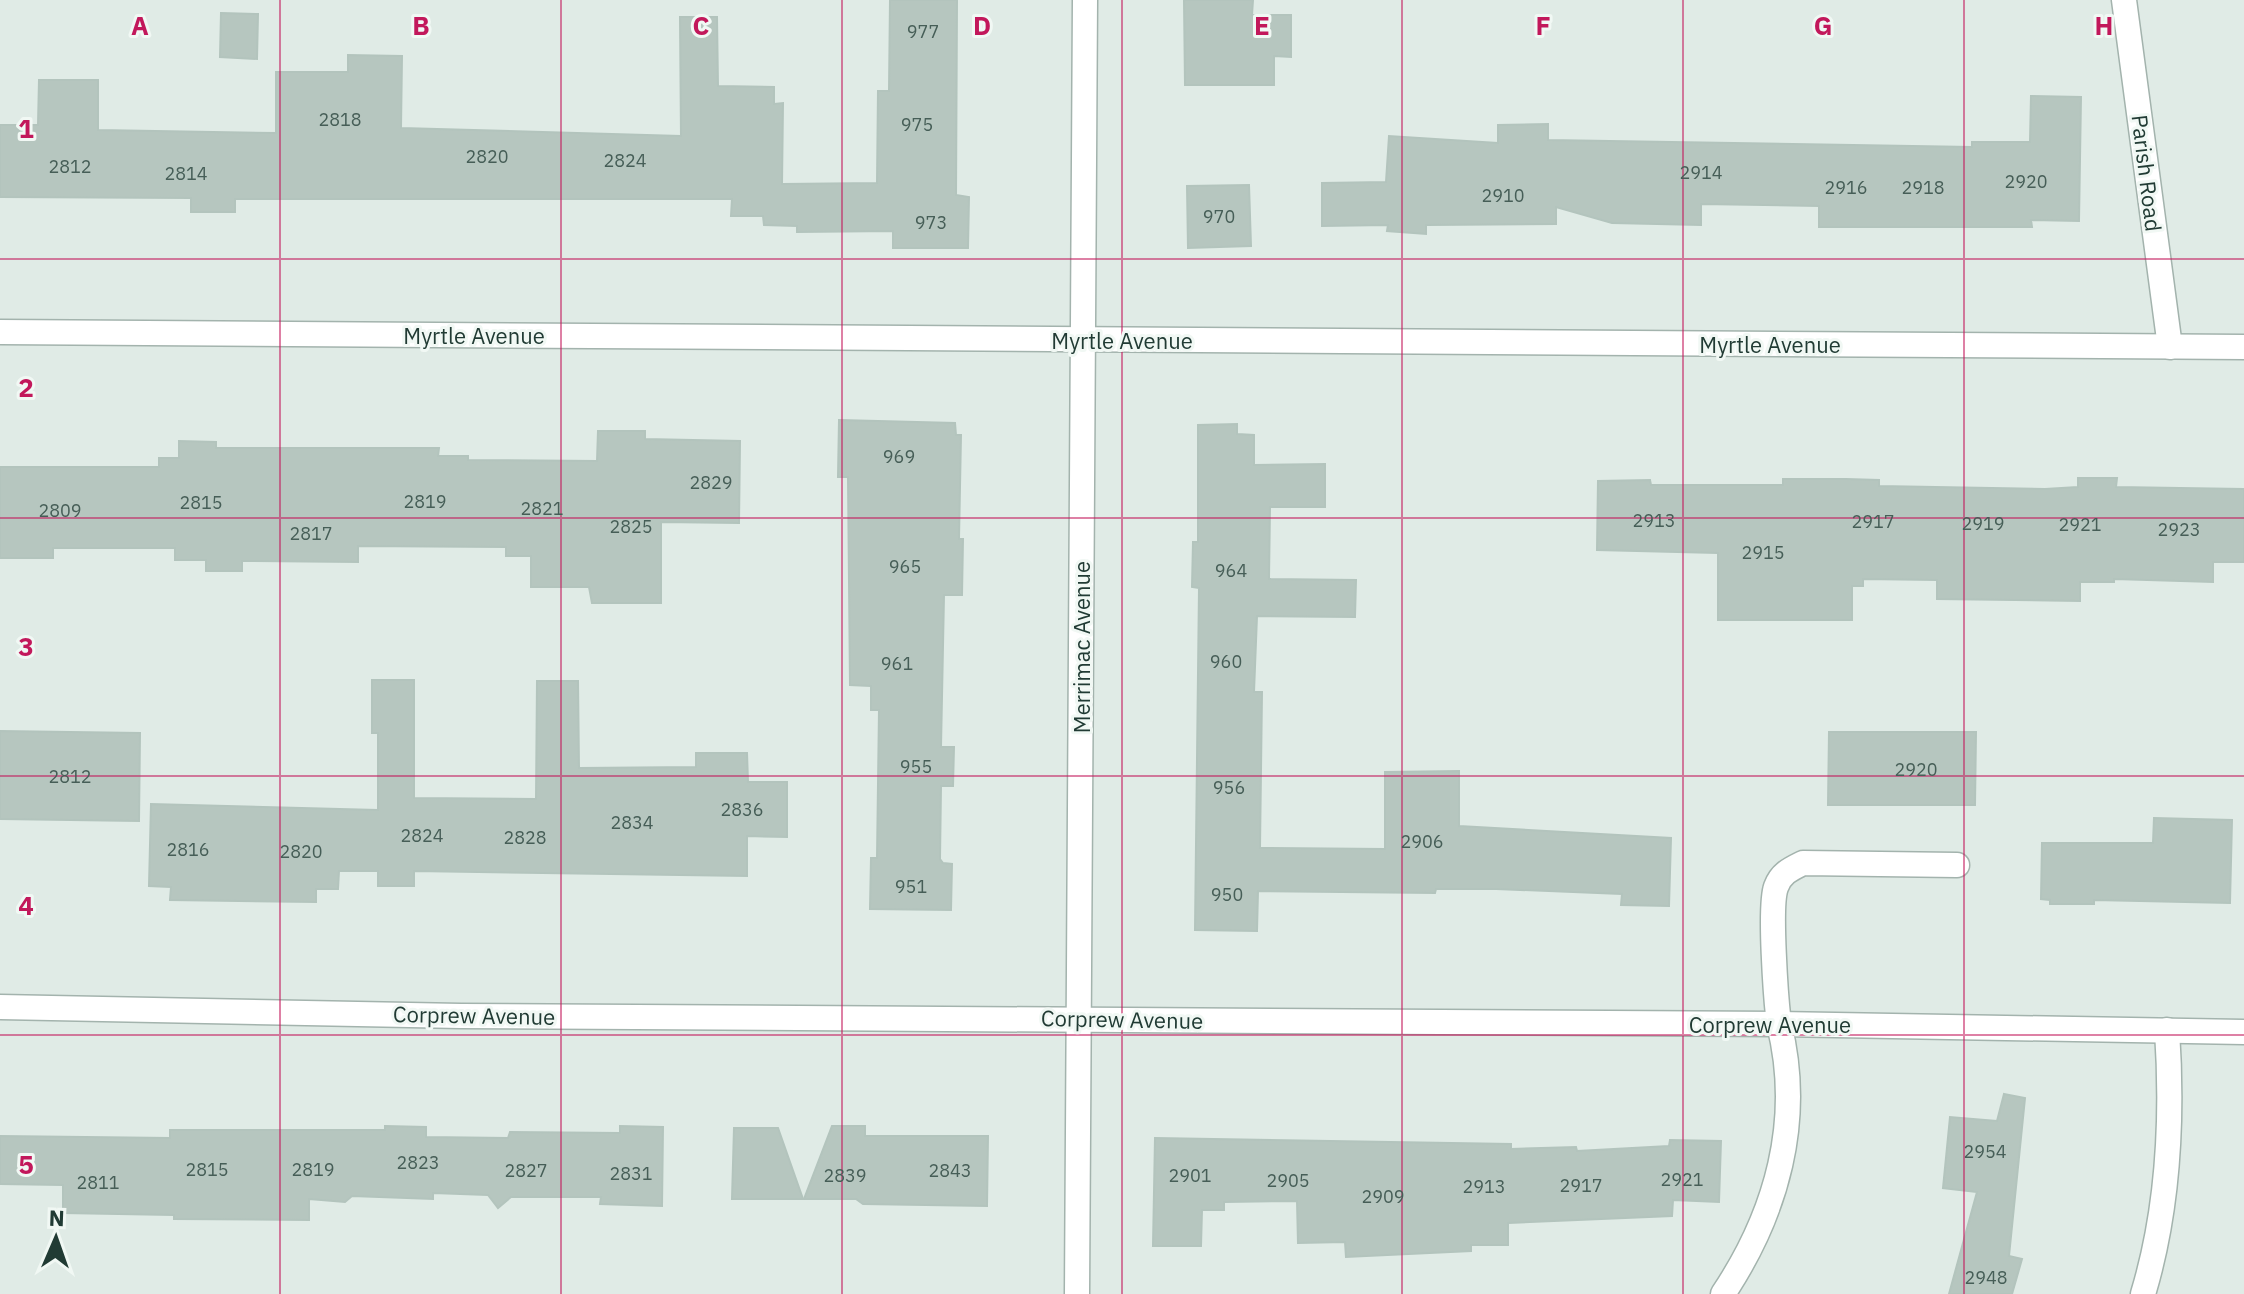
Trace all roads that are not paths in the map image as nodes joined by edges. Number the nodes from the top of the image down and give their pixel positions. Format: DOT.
graph roads {
  1 [pos="1085,0"];
  2 [pos="2124,0"];
  3 [pos="0,332"];
  4 [pos="1082,340"];
  5 [pos="2170,347"];
  6 [pos="2244,347"];
  7 [pos="1957,865"];
  8 [pos="0,1007"];
  9 [pos="1080,1018"];
  10 [pos="1779,1024"];
  11 [pos="2167,1030"];
  12 [pos="2244,1032"];
  13 [pos="1077,1294"];
  14 [pos="1723,1294"];
  15 [pos="2143,1294"];
  1 -- 4 [label="street, Merrimac Avenue"];
  2 -- 5 [label="street, Parish Road"];
  3 -- 4 [label="street, Myrtle Avenue"];
  4 -- 5 [label="street, Myrtle Avenue"];
  4 -- 9 [label="street, Merrimac Avenue"];
  5 -- 6 [label="street, Myrtle Avenue"];
  7 -- 10 [label="street"];
  8 -- 9 [label="street, Corprew Avenue"];
  9 -- 10 [label="street, Corprew Avenue"];
  9 -- 13 [label="street, Merrimac Avenue"];
  10 -- 11 [label="street, Corprew Avenue"];
  10 -- 14 [label="street"];
  11 -- 12 [label="street, Corprew Avenue"];
  11 -- 15 [label="street"];
}
